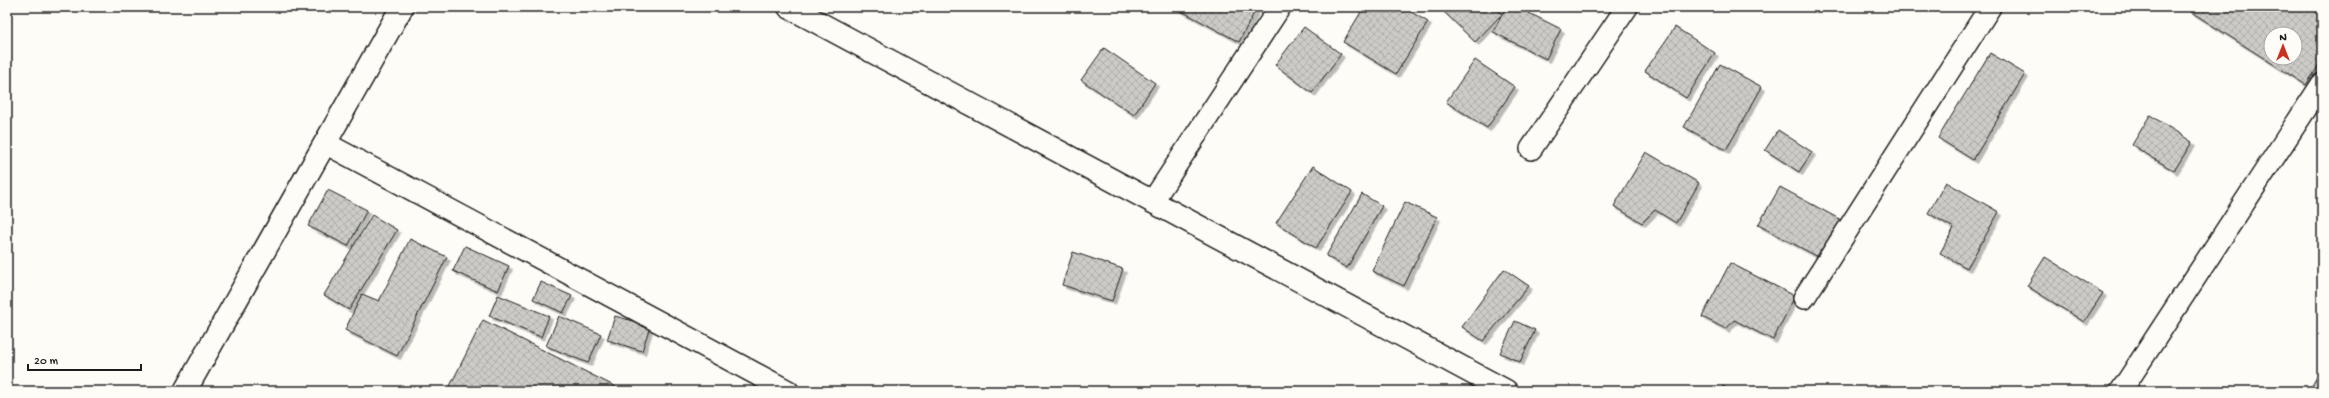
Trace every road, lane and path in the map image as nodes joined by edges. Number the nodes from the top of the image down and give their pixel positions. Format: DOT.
graph roads {
  1 [pos="402,7"];
  2 [pos="789,7"];
  3 [pos="1280,7"];
  4 [pos="1626,7"];
  5 [pos="1990,7"];
  6 [pos="2322,84"];
  7 [pos="325,143"];
  8 [pos="1531,149"];
  9 [pos="1152,202"];
  10 [pos="1804,298"];
  11 [pos="185,391"];
  12 [pos="788,391"];
  13 [pos="1506,391"];
  14 [pos="2121,391"];
  1 -- 7 [label="street"];
  2 -- 9 [label="street"];
  3 -- 9 [label="lane"];
  4 -- 8 [label="lane"];
  5 -- 10 [label="lane"];
  6 -- 14 [label="lane"];
  7 -- 11 [label="street"];
  7 -- 12 [label="lane"];
  9 -- 13 [label="street"];
}
